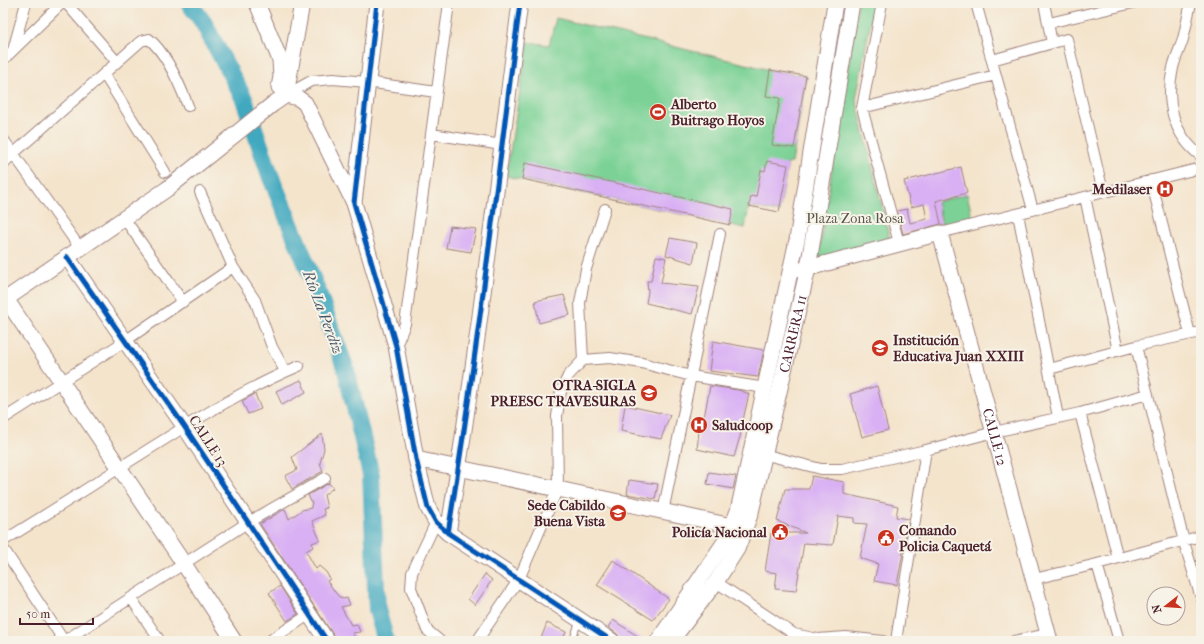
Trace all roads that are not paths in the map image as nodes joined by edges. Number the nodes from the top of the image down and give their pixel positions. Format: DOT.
graph roads {
  1 [pos="26,3"];
  2 [pos="62,3"];
  3 [pos="66,3"];
  4 [pos="257,3"];
  5 [pos="302,3"];
  6 [pos="377,3"];
  7 [pos="449,3"];
  8 [pos="516,3"];
  9 [pos="520,3"];
  10 [pos="530,3"];
  11 [pos="835,3"];
  12 [pos="852,3"];
  13 [pos="882,3"];
  14 [pos="976,3"];
  15 [pos="1044,3"];
  16 [pos="1133,3"];
  17 [pos="1191,3"];
  18 [pos="1117,5"];
  19 [pos="1049,23"];
  20 [pos="1052,43"];
  21 [pos="12,52"];
  22 [pos="3,60"];
  23 [pos="992,60"];
  24 [pos="117,62"];
  25 [pos="104,74"];
  26 [pos="996,75"];
  27 [pos="367,82"];
  28 [pos="436,92"];
  29 [pos="278,100"];
  30 [pos="188,106"];
  31 [pos="862,108"];
  32 [pos="432,134"];
  33 [pos="3,139"];
  34 [pos="502,145"];
  35 [pos="14,153"];
  36 [pos="1201,156"];
  37 [pos="3,164"];
  38 [pos="1201,168"];
  39 [pos="165,172"];
  40 [pos="1151,180"];
  41 [pos="200,192"];
  42 [pos="1102,192"];
  43 [pos="1085,197"];
  44 [pos="354,203"];
  45 [pos="606,209"];
  46 [pos="1033,210"];
  47 [pos="1018,214"];
  48 [pos="124,218"];
  49 [pos="940,233"];
  50 [pos="720,234"];
  51 [pos="899,243"];
  52 [pos="80,248"];
  53 [pos="67,257"];
  54 [pos="233,267"];
  55 [pos="808,268"];
  56 [pos="790,273"];
  57 [pos="4,300"];
  58 [pos="183,302"];
  59 [pos="1201,332"];
  60 [pos="1190,334"];
  61 [pos="125,342"];
  62 [pos="396,346"];
  63 [pos="1136,346"];
  64 [pos="1118,351"];
  65 [pos="583,360"];
  66 [pos="299,366"];
  67 [pos="1049,369"];
  68 [pos="285,371"];
  69 [pos="691,376"];
  70 [pos="61,382"];
  71 [pos="766,388"];
  72 [pos="1148,394"];
  73 [pos="1080,412"];
  74 [pos="1058,417"];
  75 [pos="3,419"];
  76 [pos="184,426"];
  77 [pos="994,432"];
  78 [pos="926,450"];
  79 [pos="757,453"];
  80 [pos="416,459"];
  81 [pos="459,467"];
  82 [pos="120,468"];
  83 [pos="325,478"];
  84 [pos="558,488"];
  85 [pos="663,512"];
  86 [pos="436,522"];
  87 [pos="247,523"];
  88 [pos="732,526"];
  89 [pos="448,533"];
  90 [pos="1201,536"];
  91 [pos="3,541"];
  92 [pos="1184,542"];
  93 [pos="3,548"];
  94 [pos="1118,558"];
  95 [pos="184,564"];
  96 [pos="1096,564"];
  97 [pos="519,579"];
  98 [pos="1034,579"];
  99 [pos="716,582"];
  100 [pos="132,598"];
  101 [pos="1201,598"];
  102 [pos="310,614"];
  103 [pos="580,620"];
  104 [pos="1050,638"];
  105 [pos="860,640"];
  106 [pos="64,641"];
  107 [pos="160,641"];
  108 [pos="234,641"];
  109 [pos="269,641"];
  110 [pos="327,641"];
  111 [pos="440,641"];
  112 [pos="477,641"];
  113 [pos="572,641"];
  114 [pos="612,641"];
  115 [pos="658,641"];
  116 [pos="671,641"];
  117 [pos="883,641"];
  118 [pos="896,641"];
  119 [pos="1014,641"];
  120 [pos="1119,641"];
  1 -- 21 [label="street"];
  2 -- 21 [label="street"];
  3 -- 24 [label="street"];
  4 -- 29 [label="street"];
  5 -- 29 [label="street"];
  6 -- 27 [label="street"];
  7 -- 28 [label="street"];
  8 -- 9 [label="street"];
  9 -- 10 [label="street"];
  9 -- 34 [label="street"];
  11 -- 56 [label="street, CARRERA 11"];
  12 -- 55 [label="street, CARRERA 11"];
  13 -- 31 [label="street"];
  14 -- 23 [label="street"];
  15 -- 19 [label="street"];
  16 -- 18 [label="street"];
  17 -- 36 [label="street"];
  18 -- 19 [label="street"];
  19 -- 20 [label="street"];
  20 -- 23 [label="street"];
  20 -- 42 [label="street"];
  21 -- 22 [label="street"];
  23 -- 26 [label="street"];
  24 -- 25 [label="street"];
  24 -- 30 [label="street"];
  25 -- 35 [label="street"];
  25 -- 39 [label="street"];
  26 -- 31 [label="street"];
  26 -- 46 [label="street"];
  27 -- 28 [label="street"];
  27 -- 29 [label="street"];
  27 -- 44 [label="street"];
  28 -- 32 [label="street"];
  29 -- 44 [label="street"];
  29 -- 48 [label="street"];
  31 -- 51 [label="street"];
  32 -- 34 [label="street"];
  32 -- 62 [label="street"];
  33 -- 35 [label="street"];
  34 -- 81 [label="street"];
  35 -- 37 [label="street"];
  35 -- 52 [label="street"];
  38 -- 40 [label="street"];
  40 -- 42 [label="street"];
  40 -- 60 [label="street"];
  41 -- 54 [label="street"];
  42 -- 43 [label="street"];
  43 -- 46 [label="street"];
  43 -- 64 [label="street"];
  44 -- 62 [label="street"];
  45 -- 65 [label="street"];
  46 -- 47 [label="street"];
  47 -- 49 [label="street"];
  47 -- 67 [label="street"];
  48 -- 52 [label="street"];
  48 -- 58 [label="street"];
  49 -- 51 [label="street"];
  49 -- 77 [label="street, CALLE 12"];
  50 -- 69 [label="street"];
  51 -- 55 [label="street"];
  52 -- 53 [label="street"];
  53 -- 57 [label="street"];
  53 -- 61 [label="street, CALLE 13"];
  54 -- 58 [label="street"];
  54 -- 68 [label="street"];
  55 -- 56 [label="street"];
  55 -- 79 [label="street, CARRERA 11"];
  56 -- 71 [label="street, CARRERA 11"];
  57 -- 70 [label="street"];
  58 -- 61 [label="street"];
  59 -- 60 [label="street"];
  60 -- 63 [label="street"];
  61 -- 70 [label="street"];
  61 -- 76 [label="street, CALLE 13"];
  62 -- 80 [label="street"];
  63 -- 64 [label="street"];
  63 -- 72 [label="street"];
  64 -- 67 [label="street"];
  65 -- 69 [label="street"];
  65 -- 84 [label="street"];
  66 -- 68 [label="street"];
  67 -- 74 [label="street"];
  68 -- 76 [label="street"];
  69 -- 71 [label="street"];
  69 -- 85 [label="street"];
  70 -- 75 [label="street"];
  70 -- 82 [label="street"];
  71 -- 79 [label="street, CARRERA 11"];
  72 -- 73 [label="street"];
  72 -- 92 [label="street"];
  73 -- 74 [label="street"];
  73 -- 94 [label="street"];
  74 -- 77 [label="street"];
  76 -- 82 [label="street"];
  76 -- 87 [label="street, CALLE 13"];
  77 -- 78 [label="street"];
  77 -- 98 [label="street, CALLE 12"];
  78 -- 79 [label="street"];
  78 -- 118 [label="street"];
  79 -- 88 [label="street, CARRERA 11"];
  79 -- 99 [label="street, CARRERA 11"];
  80 -- 81 [label="street"];
  80 -- 86 [label="street"];
  81 -- 84 [label="street"];
  81 -- 89 [label="street"];
  82 -- 91 [label="street"];
  82 -- 95 [label="street"];
  83 -- 87 [label="street"];
  84 -- 85 [label="street"];
  84 -- 97 [label="street"];
  85 -- 88 [label="street"];
  86 -- 89 [label="street"];
  86 -- 111 [label="street"];
  87 -- 95 [label="street"];
  87 -- 102 [label="street, CALLE 13"];
  88 -- 115 [label="street, CARRERA 11"];
  89 -- 97 [label="street"];
  90 -- 92 [label="street"];
  92 -- 94 [label="street"];
  92 -- 101 [label="street"];
  93 -- 106 [label="street"];
  94 -- 96 [label="street"];
  95 -- 100 [label="street"];
  95 -- 108 [label="street"];
  96 -- 98 [label="street"];
  96 -- 120 [label="street"];
  97 -- 103 [label="street"];
  97 -- 112 [label="street"];
  98 -- 104 [label="street, CALLE 12"];
  99 -- 105 [label="street"];
  99 -- 116 [label="street, CARRERA 11"];
  100 -- 106 [label="street"];
  100 -- 107 [label="street"];
  102 -- 109 [label="street"];
  102 -- 110 [label="street, CALLE 13"];
  103 -- 113 [label="lane"];
  103 -- 114 [label="street"];
  104 -- 119 [label="street"];
  105 -- 117 [label="street"];
}
